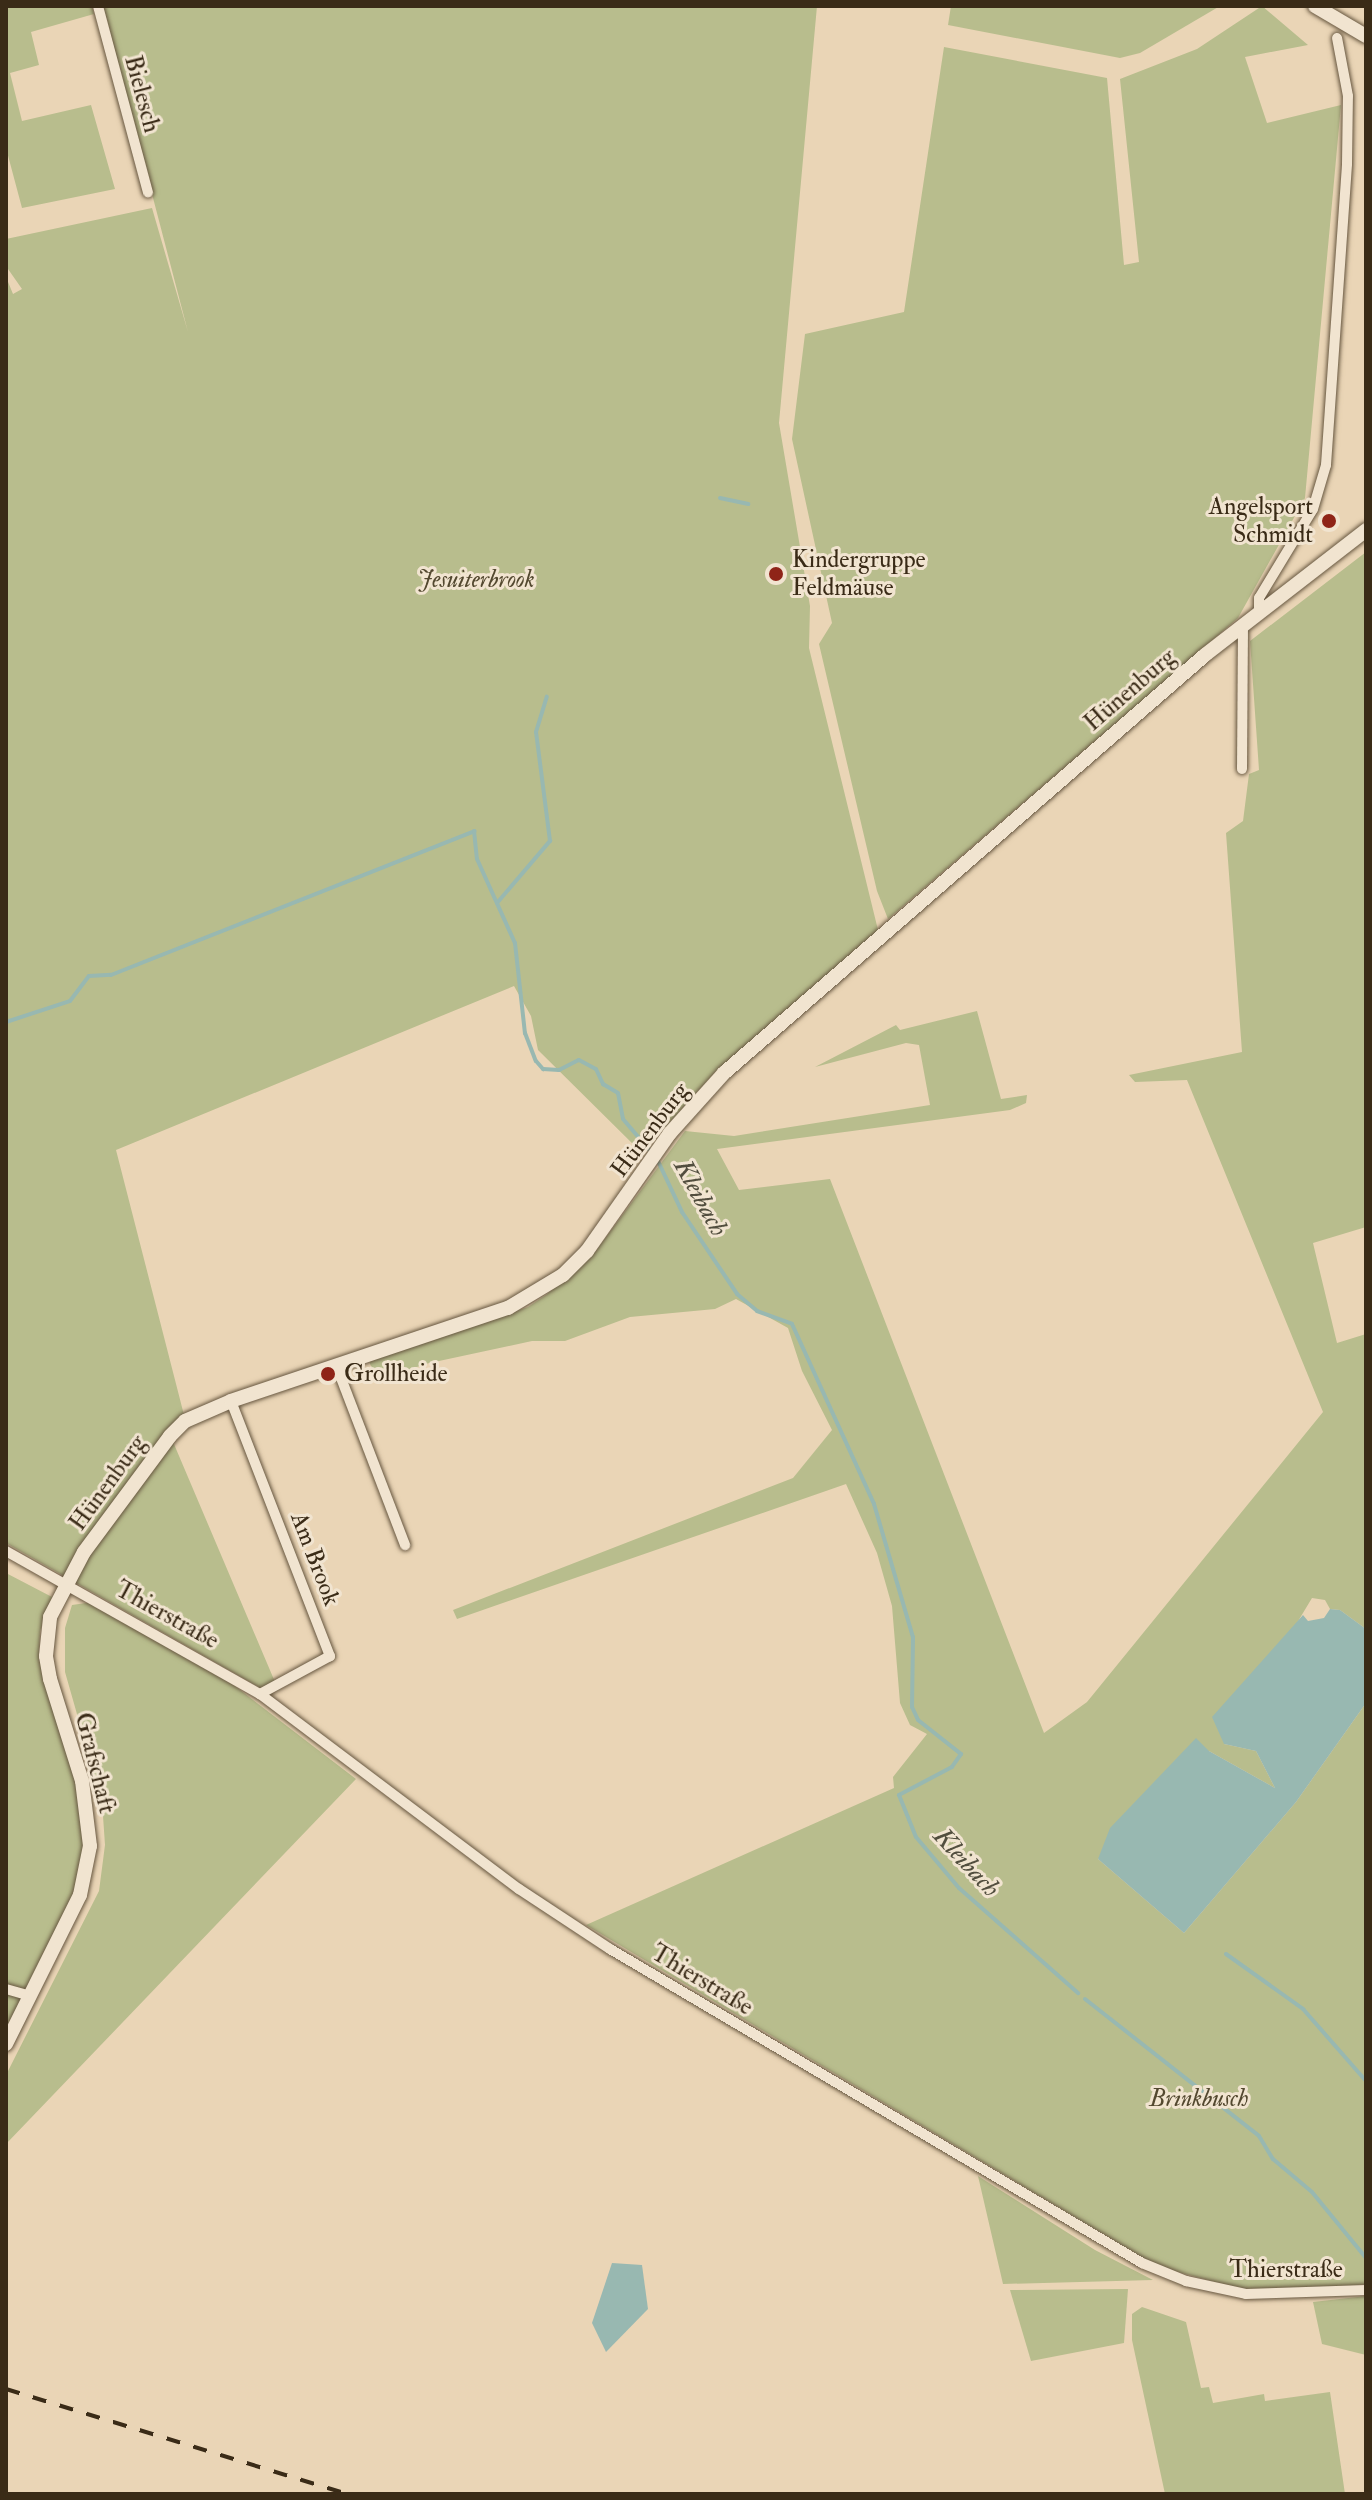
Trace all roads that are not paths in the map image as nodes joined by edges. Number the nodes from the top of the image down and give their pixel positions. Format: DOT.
graph roads {
  1 [pos="98,6"];
  2 [pos="1315,6"];
  3 [pos="1366,36"];
  4 [pos="1337,38"];
  5 [pos="148,192"];
  6 [pos="1366,530"];
  7 [pos="1259,611"];
  8 [pos="1243,625"];
  9 [pos="1242,769"];
  10 [pos="336,1365"];
  11 [pos="231,1401"];
  12 [pos="405,1545"];
  13 [pos="6,1551"];
  14 [pos="66,1582"];
  15 [pos="260,1694"];
  16 [pos="6,1989"];
  17 [pos="31,1996"];
  18 [pos="6,2044"];
  19 [pos="1366,2290"];
  1 -- 5 [label="street, Bielesch"];
  2 -- 3 [label="street"];
  4 -- 7 [label="street, Hünenburg"];
  6 -- 7 [label="street, Hünenburg"];
  7 -- 8 [label="street, Hünenburg"];
  8 -- 9 [label="street"];
  8 -- 10 [label="street, Hünenburg"];
  10 -- 11 [label="street, Hünenburg"];
  10 -- 12 [label="street"];
  11 -- 14 [label="street, Hünenburg"];
  11 -- 15 [label="street, Am Brook"];
  13 -- 14 [label="street, Thierstraße"];
  14 -- 15 [label="street, Thierstraße"];
  14 -- 17 [label="street, Grafschaft"];
  15 -- 19 [label="street, Thierstraße"];
  16 -- 17 [label="street"];
  17 -- 18 [label="street, Grafschaft"];
}
